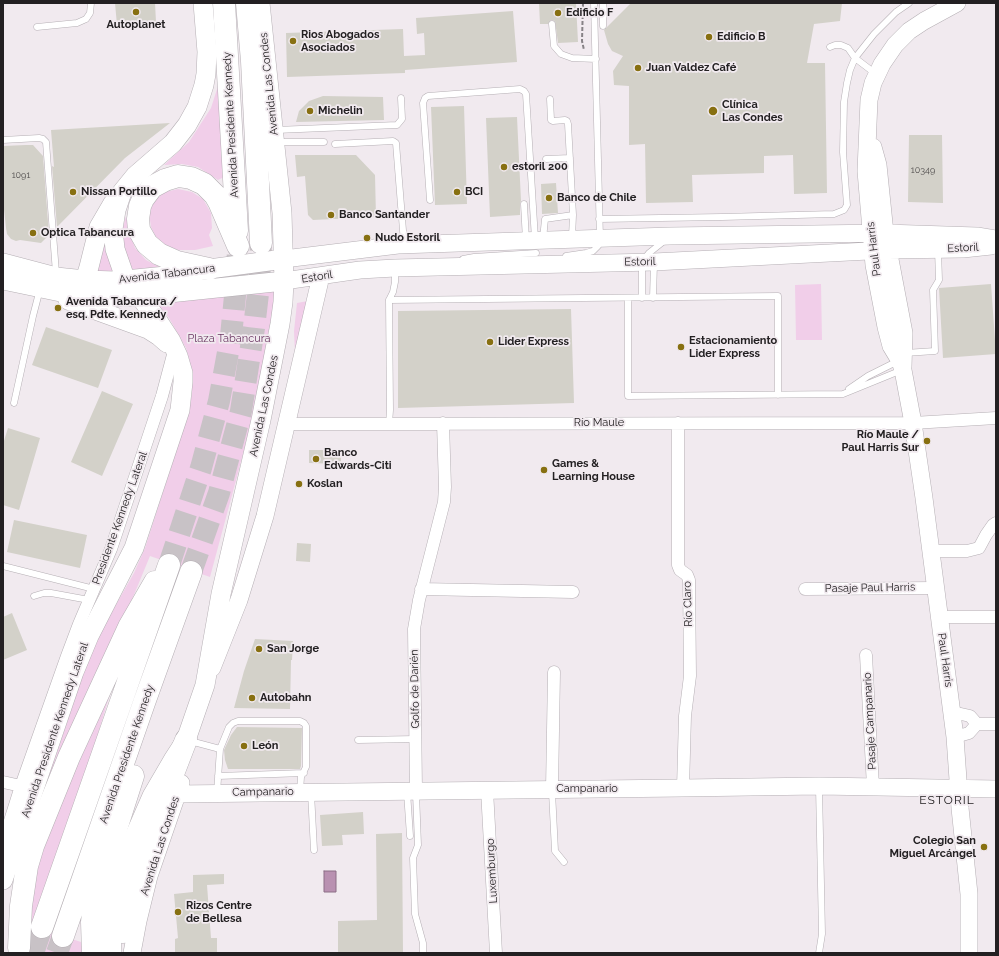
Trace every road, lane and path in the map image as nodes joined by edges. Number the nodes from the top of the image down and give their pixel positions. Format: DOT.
graph roads {
  1 [pos="92,3"];
  2 [pos="203,3"];
  3 [pos="224,3"];
  4 [pos="247,3"];
  5 [pos="260,3"];
  6 [pos="594,3"];
  7 [pos="603,3"];
  8 [pos="909,3"];
  9 [pos="958,3"];
  10 [pos="552,24"];
  11 [pos="603,26"];
  12 [pos="37,27"];
  13 [pos="830,46"];
  14 [pos="856,58"];
  15 [pos="596,59"];
  16 [pos="876,74"];
  17 [pos="401,98"];
  18 [pos="550,99"];
  19 [pos="274,136"];
  20 [pos="3,140"];
  21 [pos="324,142"];
  22 [pos="336,144"];
  23 [pos="570,158"];
  24 [pos="546,159"];
  25 [pos="122,192"];
  26 [pos="430,200"];
  27 [pos="524,204"];
  28 [pos="573,215"];
  29 [pos="599,218"];
  30 [pos="878,233"];
  31 [pos="670,236"];
  32 [pos="572,239"];
  33 [pos="600,239"];
  34 [pos="996,239"];
  35 [pos="261,243"];
  36 [pos="996,244"];
  37 [pos="404,245"];
  38 [pos="534,248"];
  39 [pos="938,249"];
  40 [pos="881,251"];
  41 [pos="284,259"];
  42 [pos="648,262"];
  43 [pos="3,263"];
  44 [pos="395,268"];
  45 [pos="209,269"];
  46 [pos="321,276"];
  47 [pos="3,280"];
  48 [pos="84,280"];
  49 [pos="127,280"];
  50 [pos="284,281"];
  51 [pos="47,285"];
  52 [pos="140,296"];
  53 [pos="628,298"];
  54 [pos="642,298"];
  55 [pos="653,298"];
  56 [pos="389,300"];
  57 [pos="175,350"];
  58 [pos="902,361"];
  59 [pos="778,394"];
  60 [pos="843,394"];
  61 [pos="14,403"];
  62 [pos="996,418"];
  63 [pos="443,423"];
  64 [pos="678,423"];
  65 [pos="913,423"];
  66 [pos="286,424"];
  67 [pos="388,424"];
  68 [pos="996,523"];
  69 [pos="930,551"];
  70 [pos="169,565"];
  71 [pos="3,566"];
  72 [pos="192,572"];
  73 [pos="155,582"];
  74 [pos="935,588"];
  75 [pos="421,589"];
  76 [pos="805,589"];
  77 [pos="574,592"];
  78 [pos="92,595"];
  79 [pos="34,596"];
  80 [pos="939,617"];
  81 [pos="996,618"];
  82 [pos="866,655"];
  83 [pos="554,672"];
  84 [pos="205,685"];
  85 [pos="144,703"];
  86 [pos="952,712"];
  87 [pos="978,724"];
  88 [pos="996,724"];
  89 [pos="955,737"];
  90 [pos="416,739"];
  91 [pos="186,740"];
  92 [pos="358,740"];
  93 [pos="220,750"];
  94 [pos="304,773"];
  95 [pos="218,776"];
  96 [pos="3,782"];
  97 [pos="21,786"];
  98 [pos="819,786"];
  99 [pos="873,787"];
  100 [pos="683,788"];
  101 [pos="552,789"];
  102 [pos="958,789"];
  103 [pos="412,790"];
  104 [pos="487,790"];
  105 [pos="996,790"];
  106 [pos="305,792"];
  107 [pos="217,793"];
  108 [pos="177,794"];
  109 [pos="410,836"];
  110 [pos="9,845"];
  111 [pos="314,850"];
  112 [pos="564,862"];
  113 [pos="3,880"];
  114 [pos="42,927"];
  115 [pos="123,932"];
  116 [pos="63,936"];
  117 [pos="20,950"];
  118 [pos="93,953"];
  119 [pos="112,953"];
  120 [pos="132,953"];
  121 [pos="423,953"];
  122 [pos="496,953"];
  123 [pos="820,953"];
  124 [pos="969,953"];
  1 -- 12 [label="lane"];
  2 -- 25 [label="main road"];
  3 -- 45 [label="highway, Avenida Presidente Kennedy"];
  4 -- 35 [label="highway"];
  5 -- 19 [label="main road, Avenida Las Condes"];
  6 -- 15 [label="lane"];
  7 -- 11 [label="lane"];
  8 -- 14 [label="lane"];
  9 -- 16 [label="street, Paul Harris"];
  10 -- 15 [label="lane"];
  13 -- 14 [label="lane"];
  14 -- 16 [label="lane"];
  14 -- 29 [label="lane"];
  15 -- 29 [label="lane"];
  16 -- 30 [label="street, Paul Harris"];
  17 -- 19 [label="lane"];
  18 -- 23 [label="lane"];
  19 -- 21 [label="lane"];
  19 -- 41 [label="main road, Avenida Las Condes"];
  20 -- 51 [label="lane"];
  22 -- 37 [label="lane"];
  23 -- 24 [label="lane"];
  23 -- 28 [label="lane"];
  25 -- 48 [label="main road"];
  25 -- 49 [label="main road"];
  26 -- 38 [label="lane"];
  27 -- 38 [label="lane"];
  28 -- 32 [label="lane"];
  28 -- 38 [label="lane"];
  29 -- 33 [label="lane"];
  30 -- 31 [label="street, Estoril"];
  30 -- 34 [label="street, Estoril"];
  30 -- 40 [label="street, Paul Harris"];
  31 -- 33 [label="street, Estoril"];
  31 -- 42 [label="lane"];
  32 -- 33 [label="street, Estoril"];
  32 -- 38 [label="street, Estoril"];
  33 -- 38 [label="lane"];
  36 -- 39 [label="street, Estoril"];
  37 -- 38 [label="street, Estoril"];
  37 -- 41 [label="street, Estoril"];
  38 -- 42 [label="street, Estoril"];
  38 -- 44 [label="street, Estoril"];
  39 -- 40 [label="street, Estoril"];
  39 -- 58 [label="lane"];
  40 -- 42 [label="street, Estoril"];
  40 -- 58 [label="street, Paul Harris"];
  41 -- 45 [label="main road, Avenida Tabancura"];
  41 -- 50 [label="main road, Avenida Las Condes"];
  42 -- 54 [label="lane"];
  42 -- 55 [label="lane"];
  43 -- 51 [label="main road, Avenida Tabancura"];
  44 -- 46 [label="street, Estoril"];
  44 -- 56 [label="lane"];
  45 -- 49 [label="main road, Avenida Tabancura"];
  46 -- 50 [label="street, Estoril"];
  46 -- 66 [label="street, Avenida Las Condes"];
  47 -- 51 [label="main road, Avenida Tabancura"];
  48 -- 49 [label="main road, Avenida Tabancura"];
  48 -- 51 [label="main road, Avenida Tabancura"];
  49 -- 52 [label="main road"];
  50 -- 52 [label="main road, Avenida Tabancura"];
  50 -- 84 [label="main road, Avenida Las Condes"];
  51 -- 52 [label="main road, Avenida Tabancura"];
  51 -- 57 [label="main road"];
  51 -- 61 [label="lane"];
  52 -- 57 [label="main road, Avenida Presidente Kennedy Lateral"];
  53 -- 54 [label="lane"];
  53 -- 56 [label="lane"];
  53 -- 59 [label="lane"];
  54 -- 55 [label="lane"];
  55 -- 59 [label="lane"];
  56 -- 67 [label="lane"];
  57 -- 78 [label="street, Presidente Kennedy Lateral"];
  57 -- 110 [label="main road, Avenida Presidente Kennedy Lateral"];
  58 -- 60 [label="lane"];
  58 -- 60 [label="lane"];
  58 -- 65 [label="street, Paul Harris"];
  59 -- 60 [label="lane"];
  62 -- 65 [label="street"];
  63 -- 64 [label="street, Río Maule"];
  63 -- 67 [label="street, Río Maule"];
  63 -- 75 [label="street, Golfo de Darién"];
  64 -- 65 [label="street, Río Maule"];
  64 -- 100 [label="street, Río Claro"];
  65 -- 69 [label="street, Paul Harris"];
  66 -- 67 [label="street, Río Maule"];
  66 -- 84 [label="street, Avenida Las Condes"];
  68 -- 69 [label="street"];
  69 -- 74 [label="street, Paul Harris"];
  70 -- 114 [label="highway, Avenida Presidente Kennedy"];
  71 -- 78 [label="lane"];
  72 -- 85 [label="highway, Avenida Presidente Kennedy"];
  73 -- 117 [label="highway"];
  74 -- 76 [label="street, Pasaje Paul Harris"];
  74 -- 80 [label="street, Paul Harris"];
  75 -- 77 [label="street"];
  75 -- 90 [label="street, Golfo de Darién"];
  78 -- 79 [label="lane"];
  78 -- 97 [label="street, Presidente Kennedy Lateral"];
  80 -- 81 [label="street"];
  80 -- 86 [label="street, Paul Harris"];
  82 -- 99 [label="street, Pasaje Campanario"];
  83 -- 101 [label="street"];
  84 -- 91 [label="main road, Avenida Las Condes"];
  85 -- 116 [label="highway, Avenida Presidente Kennedy"];
  85 -- 118 [label="highway"];
  86 -- 87 [label="street"];
  86 -- 89 [label="street, Paul Harris"];
  87 -- 88 [label="street"];
  87 -- 89 [label="street"];
  89 -- 102 [label="street, Paul Harris"];
  90 -- 92 [label="lane"];
  90 -- 103 [label="street, Golfo de Darién"];
  91 -- 93 [label="lane"];
  91 -- 108 [label="street, Avenida Las Condes"];
  91 -- 115 [label="highway"];
  91 -- 119 [label="main road, Avenida Las Condes"];
  93 -- 94 [label="lane"];
  93 -- 95 [label="lane"];
  94 -- 95 [label="lane"];
  94 -- 106 [label="lane"];
  95 -- 107 [label="lane"];
  96 -- 97 [label="street"];
  97 -- 110 [label="street, Presidente Kennedy Lateral"];
  98 -- 99 [label="street, Campanario"];
  98 -- 100 [label="street, Campanario"];
  98 -- 123 [label="lane"];
  99 -- 102 [label="street, Campanario"];
  100 -- 101 [label="street, Campanario"];
  101 -- 104 [label="street, Campanario"];
  101 -- 112 [label="lane"];
  102 -- 105 [label="street, Campanario"];
  102 -- 124 [label="street, Paul Harris"];
  103 -- 104 [label="street, Campanario"];
  103 -- 106 [label="street, Campanario"];
  103 -- 109 [label="lane"];
  103 -- 121 [label="lane"];
  104 -- 122 [label="street, Luxemburgo"];
  106 -- 107 [label="street, Campanario"];
  106 -- 111 [label="lane"];
  107 -- 108 [label="street, Campanario"];
  108 -- 120 [label="street, Avenida Las Condes"];
  110 -- 113 [label="main road, Avenida Presidente Kennedy Lateral"];
  110 -- 117 [label="main road"];
}
